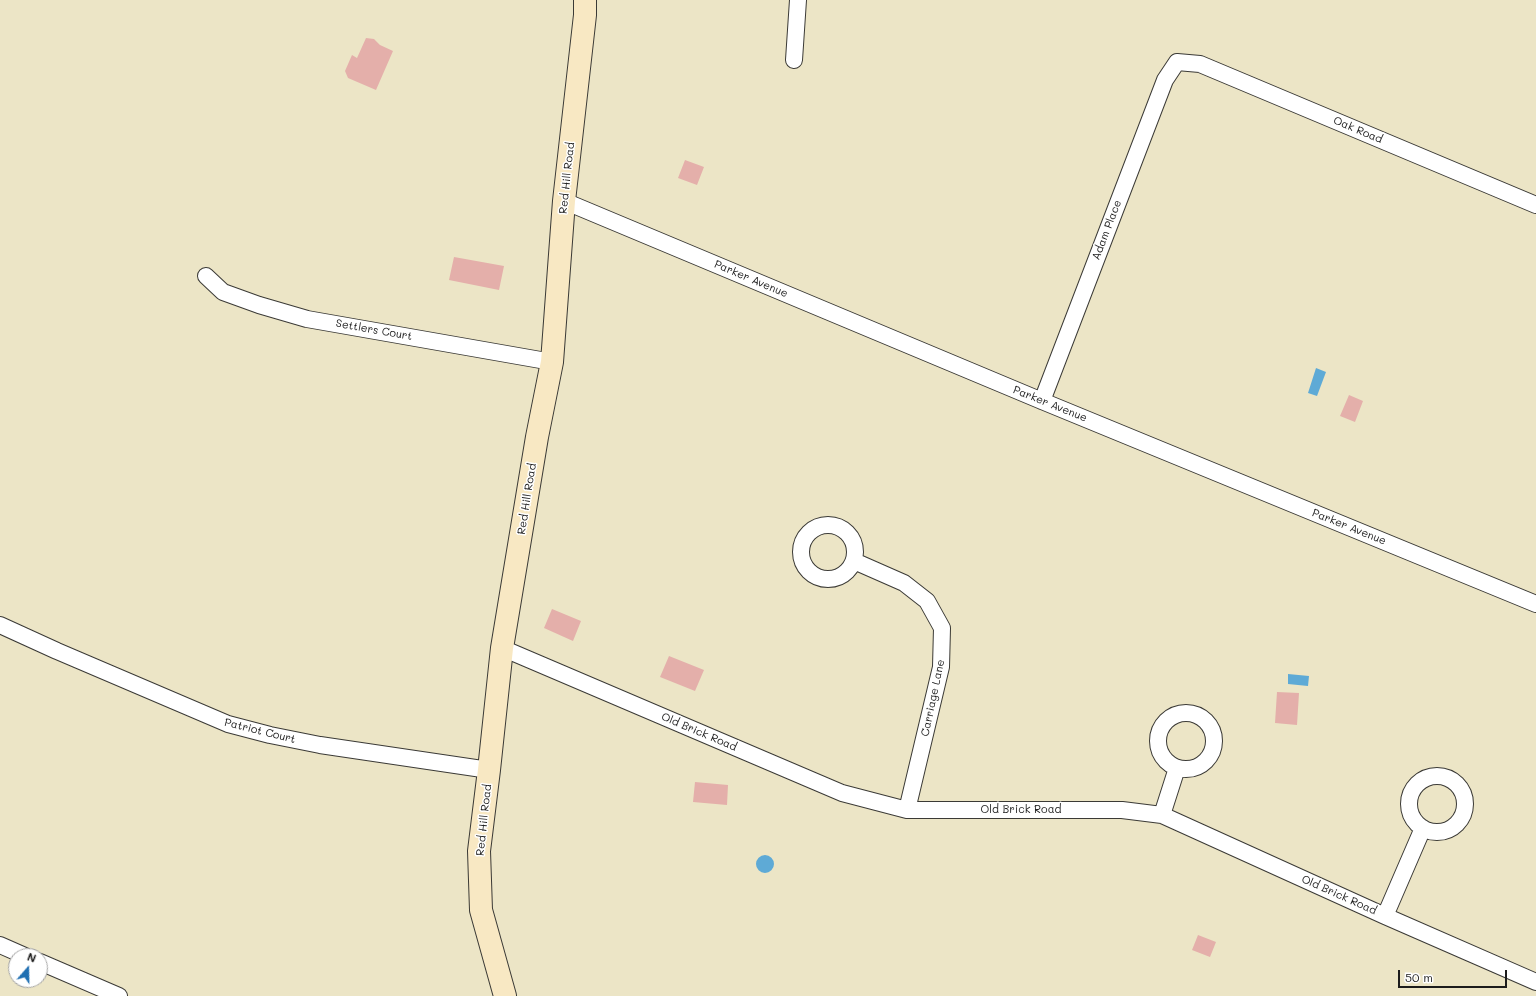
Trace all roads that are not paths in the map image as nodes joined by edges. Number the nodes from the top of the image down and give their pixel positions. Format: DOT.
graph roads {
  1 [pos="585,0"];
  2 [pos="798,0"];
  3 [pos="794,60"];
  4 [pos="1177,62"];
  5 [pos="564,201"];
  6 [pos="1536,205"];
  7 [pos="206,276"];
  8 [pos="552,362"];
  9 [pos="1042,401"];
  10 [pos="854,561"];
  11 [pos="1536,604"];
  12 [pos="0,625"];
  13 [pos="502,648"];
  14 [pos="1177,768"];
  15 [pos="489,770"];
  16 [pos="907,810"];
  17 [pos="1162,815"];
  18 [pos="1423,828"];
  19 [pos="1385,916"];
  20 [pos="48,965"];
  21 [pos="1536,982"];
  22 [pos="501,993"];
  23 [pos="120,996"];
  1 -- 5 [label="street, Red Hill Road"];
  2 -- 3 [label="street"];
  4 -- 6 [label="street, Oak Road"];
  4 -- 9 [label="street, Adam Place"];
  5 -- 8 [label="street, Red Hill Road"];
  5 -- 9 [label="street, Parker Avenue"];
  7 -- 8 [label="street, Settlers Court"];
  8 -- 13 [label="street, Red Hill Road"];
  9 -- 11 [label="street, Parker Avenue"];
  10 -- 16 [label="street, Carriage Lane"];
  12 -- 15 [label="street, Patriot Court"];
  13 -- 15 [label="street, Red Hill Road"];
  13 -- 16 [label="street, Old Brick Road"];
  14 -- 17 [label="street"];
  15 -- 22 [label="street, Red Hill Road"];
  16 -- 17 [label="street, Old Brick Road"];
  17 -- 19 [label="street, Old Brick Road"];
  18 -- 19 [label="street"];
  19 -- 21 [label="street, Old Brick Road"];
  20 -- 23 [label="street"];
}
